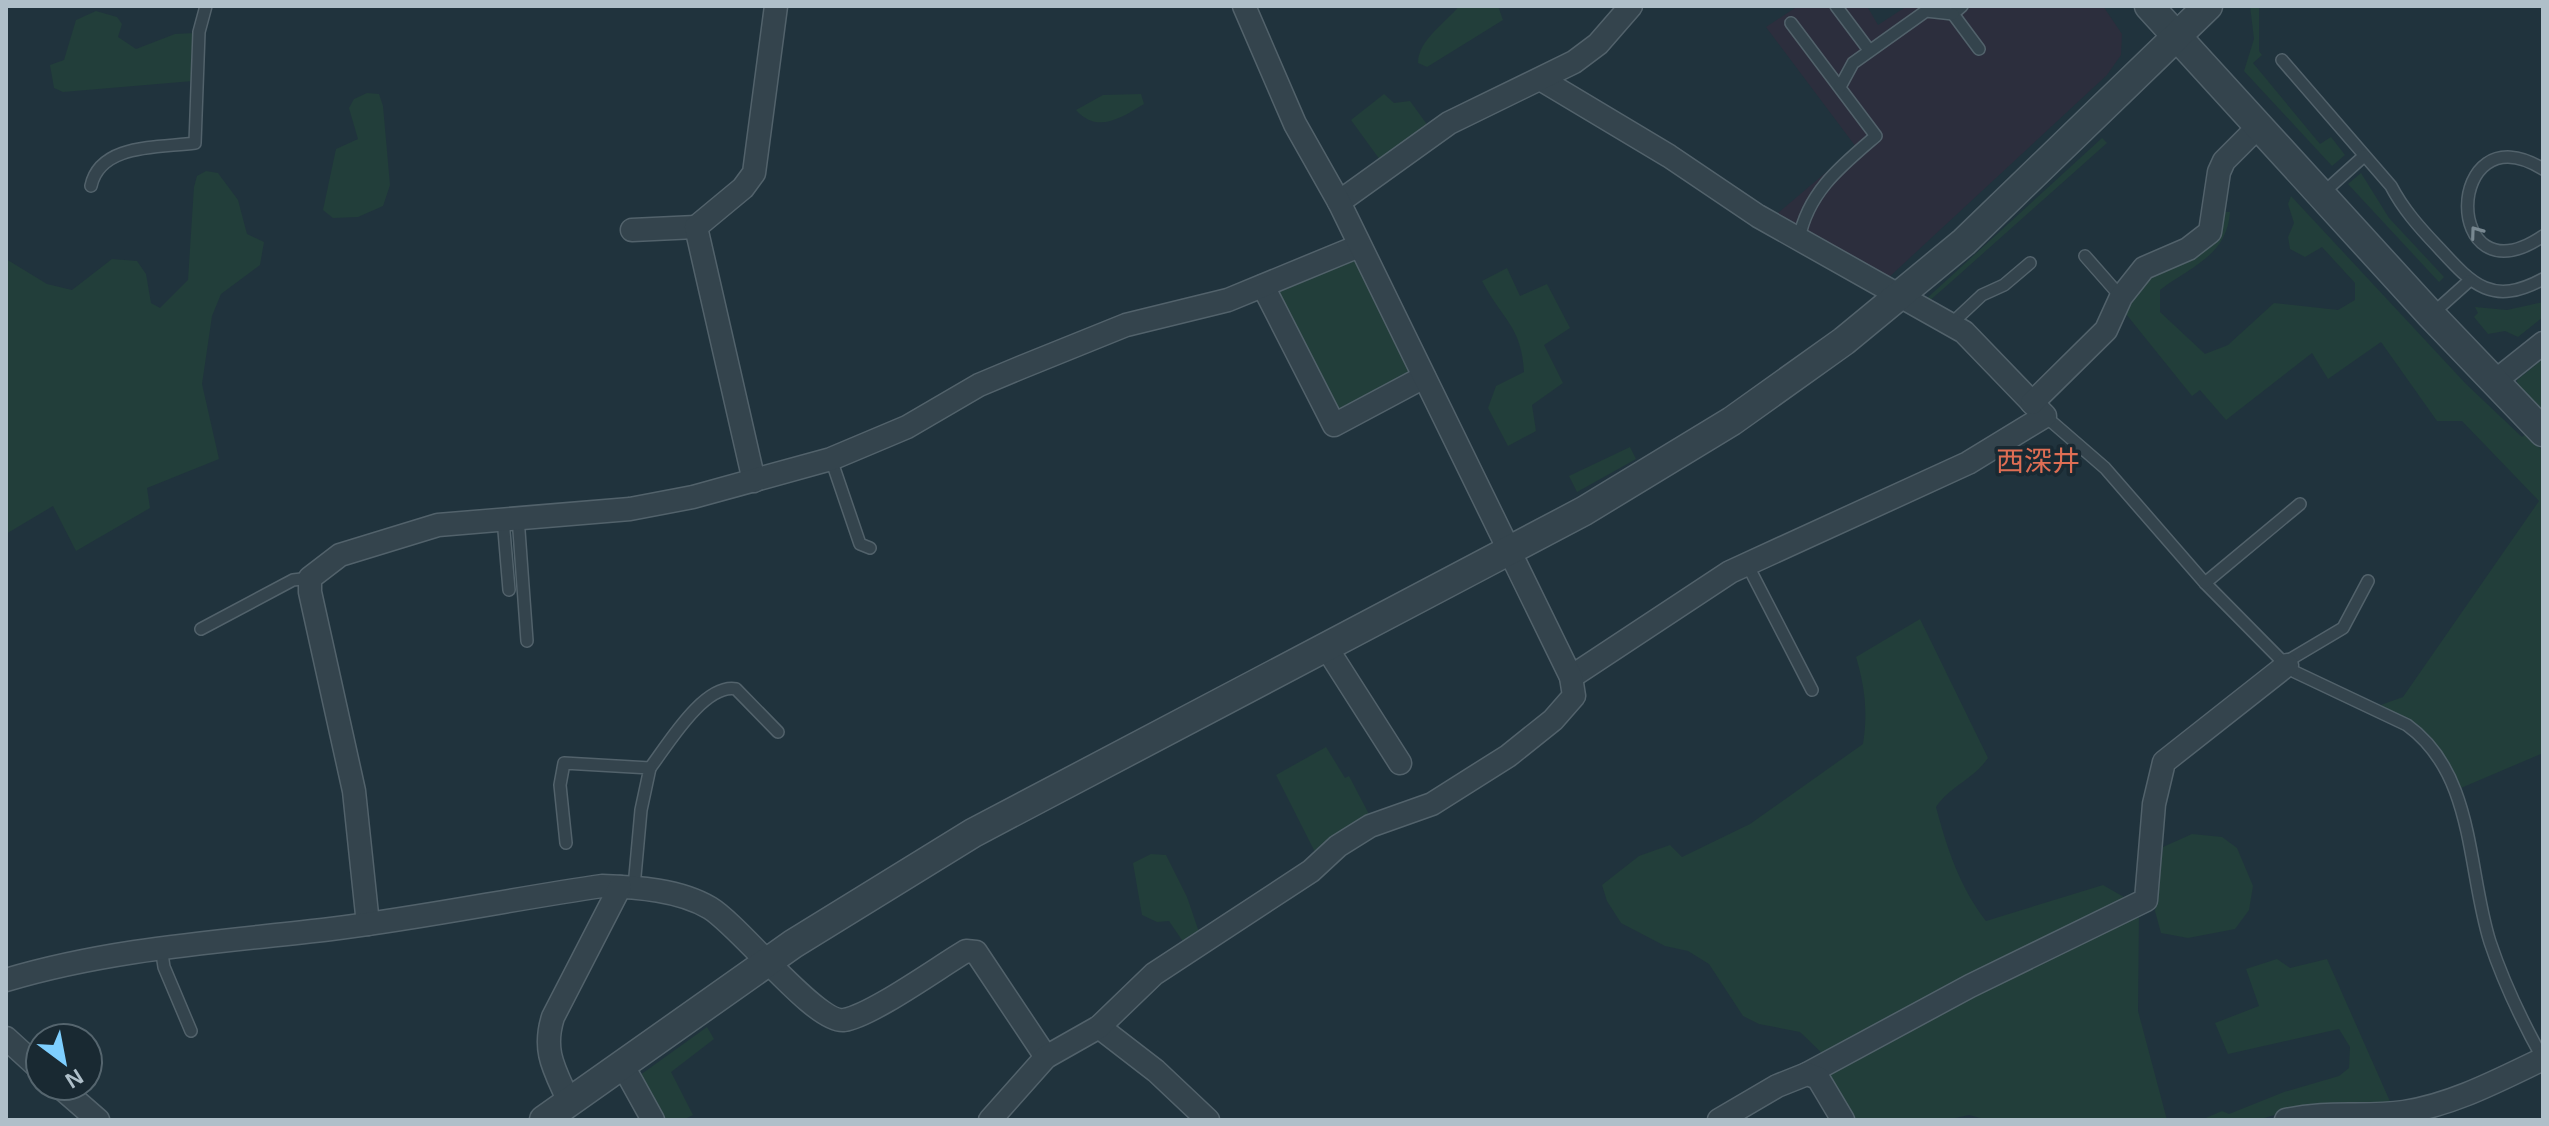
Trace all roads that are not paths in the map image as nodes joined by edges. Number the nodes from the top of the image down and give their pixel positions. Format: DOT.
graph roads {
  1 [pos="206,6"];
  2 [pos="776,6"];
  3 [pos="1244,6"];
  4 [pos="1631,6"];
  5 [pos="1836,6"];
  6 [pos="2149,6"];
  7 [pos="2208,6"];
  8 [pos="1958,10"];
  9 [pos="1791,23"];
  10 [pos="2178,37"];
  11 [pos="1979,49"];
  12 [pos="1869,50"];
  13 [pos="2282,60"];
  14 [pos="1542,80"];
  15 [pos="1840,87"];
  16 [pos="2260,125"];
  17 [pos="2364,156"];
  18 [pos="2543,169"];
  19 [pos="91,186"];
  20 [pos="2323,193"];
  21 [pos="1339,202"];
  22 [pos="696,227"];
  23 [pos="632,230"];
  24 [pos="2543,236"];
  25 [pos="1799,239"];
  26 [pos="1359,246"];
  27 [pos="2085,256"];
  28 [pos="2030,263"];
  29 [pos="2543,279"];
  30 [pos="2469,281"];
  31 [pos="1263,286"];
  32 [pos="1902,295"];
  33 [pos="2121,297"];
  34 [pos="2431,315"];
  35 [pos="1951,324"];
  36 [pos="2543,343"];
  37 [pos="1424,377"];
  38 [pos="2494,382"];
  39 [pos="2039,409"];
  40 [pos="2543,432"];
  41 [pos="831,459"];
  42 [pos="754,481"];
  43 [pos="2300,504"];
  44 [pos="511,517"];
  45 [pos="870,548"];
  46 [pos="1507,551"];
  47 [pos="1747,564"];
  48 [pos="310,578"];
  49 [pos="2368,581"];
  50 [pos="2205,583"];
  51 [pos="509,590"];
  52 [pos="201,629"];
  53 [pos="527,641"];
  54 [pos="1326,647"];
  55 [pos="2285,664"];
  56 [pos="1571,677"];
  57 [pos="1812,690"];
  58 [pos="778,732"];
  59 [pos="1400,763"];
  60 [pos="650,768"];
  61 [pos="566,843"];
  62 [pos="627,887"];
  63 [pos="368,924"];
  64 [pos="161,946"];
  65 [pos="769,960"];
  66 [pos="6,980"];
  67 [pos="1099,1027"];
  68 [pos="191,1031"];
  69 [pos="6,1038"];
  70 [pos="24,1054"];
  71 [pos="1046,1057"];
  72 [pos="2543,1059"];
  73 [pos="622,1064"];
  74 [pos="1807,1074"];
  75 [pos="77,1102"];
  76 [pos="569,1102"];
  77 [pos="98,1120"];
  78 [pos="544,1120"];
  79 [pos="653,1120"];
  80 [pos="990,1120"];
  81 [pos="1208,1120"];
  82 [pos="1719,1120"];
  83 [pos="1843,1120"];
  84 [pos="2286,1120"];
  1 -- 19 [label="lane"];
  2 -- 22 [label="street"];
  3 -- 21 [label="street"];
  4 -- 14 [label="street"];
  5 -- 12 [label="lane"];
  6 -- 10 [label="street"];
  7 -- 10 [label="street"];
  8 -- 11 [label="lane"];
  8 -- 12 [label="lane"];
  9 -- 15 [label="lane"];
  10 -- 16 [label="street"];
  10 -- 32 [label="street"];
  12 -- 15 [label="lane"];
  13 -- 17 [label="lane"];
  14 -- 21 [label="street"];
  14 -- 25 [label="street"];
  15 -- 25 [label="lane"];
  16 -- 20 [label="street"];
  16 -- 33 [label="street"];
  17 -- 20 [label="lane"];
  17 -- 30 [label="lane"];
  24 -- 18 [label="lane, one-way"];
  20 -- 34 [label="street"];
  21 -- 26 [label="street"];
  22 -- 23 [label="street"];
  22 -- 42 [label="street"];
  25 -- 32 [label="street"];
  26 -- 31 [label="street"];
  26 -- 37 [label="street"];
  27 -- 33 [label="lane"];
  28 -- 35 [label="lane"];
  29 -- 30 [label="lane"];
  30 -- 34 [label="lane"];
  31 -- 37 [label="street"];
  31 -- 41 [label="street"];
  32 -- 35 [label="street"];
  32 -- 46 [label="street"];
  33 -- 39 [label="street"];
  34 -- 38 [label="street"];
  35 -- 39 [label="street"];
  36 -- 38 [label="street"];
  37 -- 46 [label="street"];
  38 -- 40 [label="street"];
  39 -- 47 [label="street"];
  39 -- 50 [label="lane"];
  41 -- 42 [label="street"];
  41 -- 45 [label="lane"];
  42 -- 44 [label="street"];
  43 -- 50 [label="lane"];
  44 -- 48 [label="street"];
  44 -- 51 [label="lane"];
  44 -- 53 [label="lane"];
  46 -- 54 [label="street"];
  46 -- 56 [label="street"];
  47 -- 56 [label="street"];
  47 -- 57 [label="lane"];
  48 -- 52 [label="lane"];
  48 -- 63 [label="street"];
  49 -- 55 [label="lane"];
  50 -- 55 [label="lane"];
  54 -- 59 [label="street"];
  54 -- 65 [label="street"];
  55 -- 72 [label="lane"];
  55 -- 74 [label="street"];
  56 -- 67 [label="street"];
  58 -- 60 [label="lane"];
  60 -- 61 [label="lane"];
  60 -- 62 [label="lane"];
  62 -- 63 [label="street"];
  62 -- 65 [label="street"];
  62 -- 76 [label="street"];
  63 -- 64 [label="street"];
  64 -- 66 [label="street"];
  64 -- 68 [label="lane"];
  65 -- 71 [label="street"];
  65 -- 73 [label="street"];
  67 -- 71 [label="street"];
  67 -- 81 [label="street"];
  69 -- 70 [label="street"];
  71 -- 80 [label="street"];
  72 -- 84 [label="street"];
  73 -- 76 [label="street"];
  73 -- 79 [label="street"];
  74 -- 82 [label="street"];
  74 -- 83 [label="street"];
  75 -- 77 [label="street"];
  76 -- 78 [label="street"];
}
